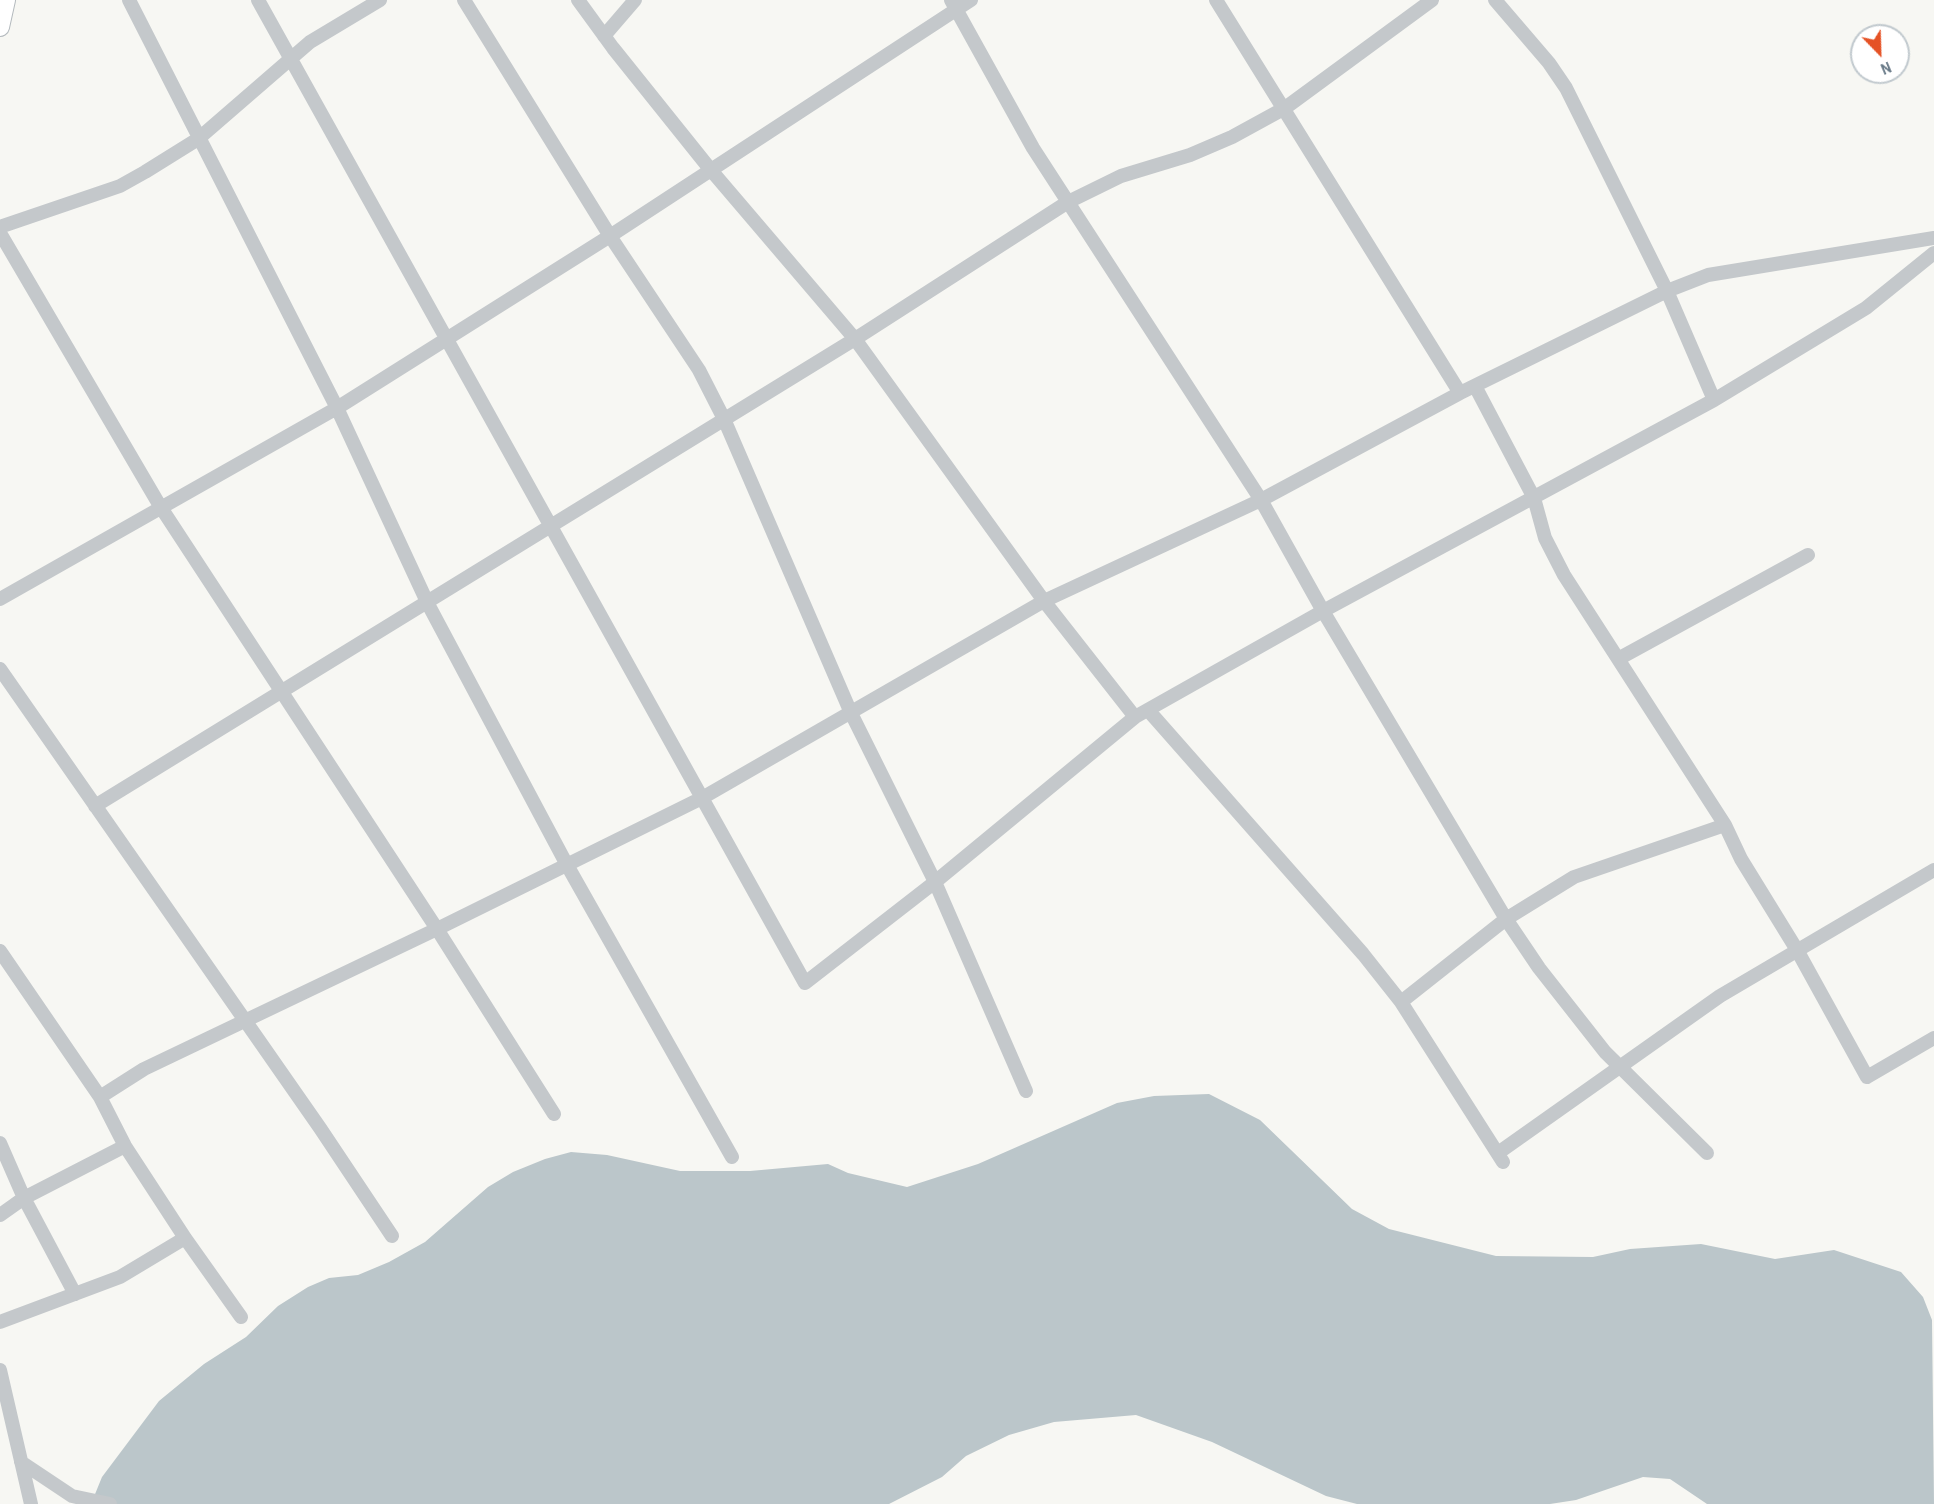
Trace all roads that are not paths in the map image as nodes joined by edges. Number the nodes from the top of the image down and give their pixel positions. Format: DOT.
graph roads {
  1 [pos="6,0"];
  2 [pos="129,0"];
  3 [pos="258,0"];
  4 [pos="380,0"];
  5 [pos="464,0"];
  6 [pos="578,0"];
  7 [pos="635,0"];
  8 [pos="970,0"];
  9 [pos="1216,0"];
  10 [pos="1432,0"];
  11 [pos="1496,0"];
  12 [pos="953,4"];
  13 [pos="0,27"];
  14 [pos="604,36"];
  15 [pos="290,60"];
  16 [pos="1285,108"];
  17 [pos="198,139"];
  18 [pos="710,169"];
  19 [pos="1068,202"];
  20 [pos="0,227"];
  21 [pos="0,233"];
  22 [pos="609,236"];
  23 [pos="1934,238"];
  24 [pos="1934,253"];
  25 [pos="1667,291"];
  26 [pos="447,339"];
  27 [pos="855,339"];
  28 [pos="1475,386"];
  29 [pos="1460,393"];
  30 [pos="1714,400"];
  31 [pos="337,408"];
  32 [pos="724,419"];
  33 [pos="1534,498"];
  34 [pos="1261,500"];
  35 [pos="160,506"];
  36 [pos="551,525"];
  37 [pos="1808,555"];
  38 [pos="0,599"];
  39 [pos="1044,602"];
  40 [pos="428,604"];
  41 [pos="1323,610"];
  42 [pos="1618,659"];
  43 [pos="0,669"];
  44 [pos="282,692"];
  45 [pos="1148,710"];
  46 [pos="851,713"];
  47 [pos="1135,717"];
  48 [pos="702,798"];
  49 [pos="96,806"];
  50 [pos="1725,825"];
  51 [pos="567,865"];
  52 [pos="1934,870"];
  53 [pos="935,882"];
  54 [pos="1506,919"];
  55 [pos="437,929"];
  56 [pos="1797,950"];
  57 [pos="2,958"];
  58 [pos="1401,1002"];
  59 [pos="244,1019"];
  60 [pos="1934,1038"];
  61 [pos="1622,1068"];
  62 [pos="1026,1091"];
  63 [pos="100,1097"];
  64 [pos="554,1114"];
  65 [pos="0,1143"];
  66 [pos="125,1146"];
  67 [pos="1707,1153"];
  68 [pos="732,1157"];
  69 [pos="24,1198"];
  70 [pos="0,1215"];
  71 [pos="392,1236"];
  72 [pos="185,1238"];
  73 [pos="75,1294"];
  74 [pos="240,1317"];
  75 [pos="0,1322"];
  76 [pos="0,1371"];
  77 [pos="5,1411"];
  78 [pos="21,1462"];
  79 [pos="31,1504"];
  80 [pos="110,1504"];
  1 -- 13 [label="street"];
  2 -- 17 [label="street"];
  3 -- 15 [label="street"];
  4 -- 15 [label="street"];
  5 -- 22 [label="street"];
  6 -- 14 [label="street"];
  7 -- 14 [label="street"];
  8 -- 12 [label="street"];
  9 -- 16 [label="street"];
  10 -- 16 [label="street"];
  11 -- 25 [label="street"];
  12 -- 18 [label="street"];
  12 -- 19 [label="street"];
  14 -- 18 [label="street"];
  15 -- 17 [label="street"];
  15 -- 26 [label="street"];
  16 -- 19 [label="street"];
  16 -- 29 [label="street"];
  17 -- 20 [label="street"];
  17 -- 31 [label="street"];
  18 -- 22 [label="street"];
  18 -- 27 [label="street"];
  19 -- 27 [label="street"];
  19 -- 34 [label="street"];
  21 -- 35 [label="street"];
  22 -- 26 [label="street"];
  22 -- 32 [label="street"];
  23 -- 25 [label="street"];
  24 -- 30 [label="street"];
  25 -- 28 [label="street"];
  25 -- 30 [label="street"];
  26 -- 31 [label="street"];
  26 -- 36 [label="street"];
  27 -- 32 [label="street"];
  27 -- 39 [label="street"];
  28 -- 29 [label="street"];
  28 -- 33 [label="street"];
  29 -- 34 [label="street"];
  30 -- 33 [label="street"];
  31 -- 35 [label="street"];
  31 -- 40 [label="street"];
  32 -- 36 [label="street"];
  32 -- 46 [label="street"];
  33 -- 41 [label="street"];
  33 -- 42 [label="street"];
  34 -- 39 [label="street"];
  34 -- 41 [label="street"];
  35 -- 38 [label="street"];
  35 -- 44 [label="street"];
  36 -- 40 [label="street"];
  36 -- 48 [label="street"];
  37 -- 42 [label="street"];
  39 -- 46 [label="street"];
  39 -- 47 [label="street"];
  40 -- 44 [label="street"];
  40 -- 51 [label="street"];
  41 -- 45 [label="street"];
  41 -- 54 [label="street"];
  42 -- 50 [label="street"];
  43 -- 49 [label="street"];
  44 -- 49 [label="street"];
  44 -- 55 [label="street"];
  45 -- 47 [label="street"];
  45 -- 58 [label="street"];
  46 -- 48 [label="street"];
  46 -- 53 [label="street"];
  47 -- 53 [label="street"];
  48 -- 51 [label="street"];
  48 -- 53 [label="street"];
  49 -- 59 [label="street"];
  50 -- 54 [label="street"];
  50 -- 56 [label="street"];
  51 -- 55 [label="street"];
  51 -- 68 [label="street"];
  52 -- 56 [label="street"];
  53 -- 62 [label="street"];
  54 -- 58 [label="street"];
  54 -- 61 [label="street"];
  55 -- 59 [label="street"];
  55 -- 64 [label="street"];
  56 -- 60 [label="street"];
  56 -- 61 [label="street"];
  57 -- 63 [label="street"];
  58 -- 61 [label="street"];
  59 -- 63 [label="street"];
  59 -- 71 [label="street"];
  61 -- 67 [label="street"];
  63 -- 66 [label="street"];
  65 -- 69 [label="street"];
  66 -- 69 [label="street"];
  66 -- 72 [label="street"];
  69 -- 70 [label="street"];
  69 -- 73 [label="street"];
  72 -- 73 [label="street"];
  72 -- 74 [label="street"];
  73 -- 75 [label="street"];
  76 -- 77 [label="street"];
  77 -- 78 [label="street"];
  78 -- 79 [label="street"];
  78 -- 80 [label="street"];
}
